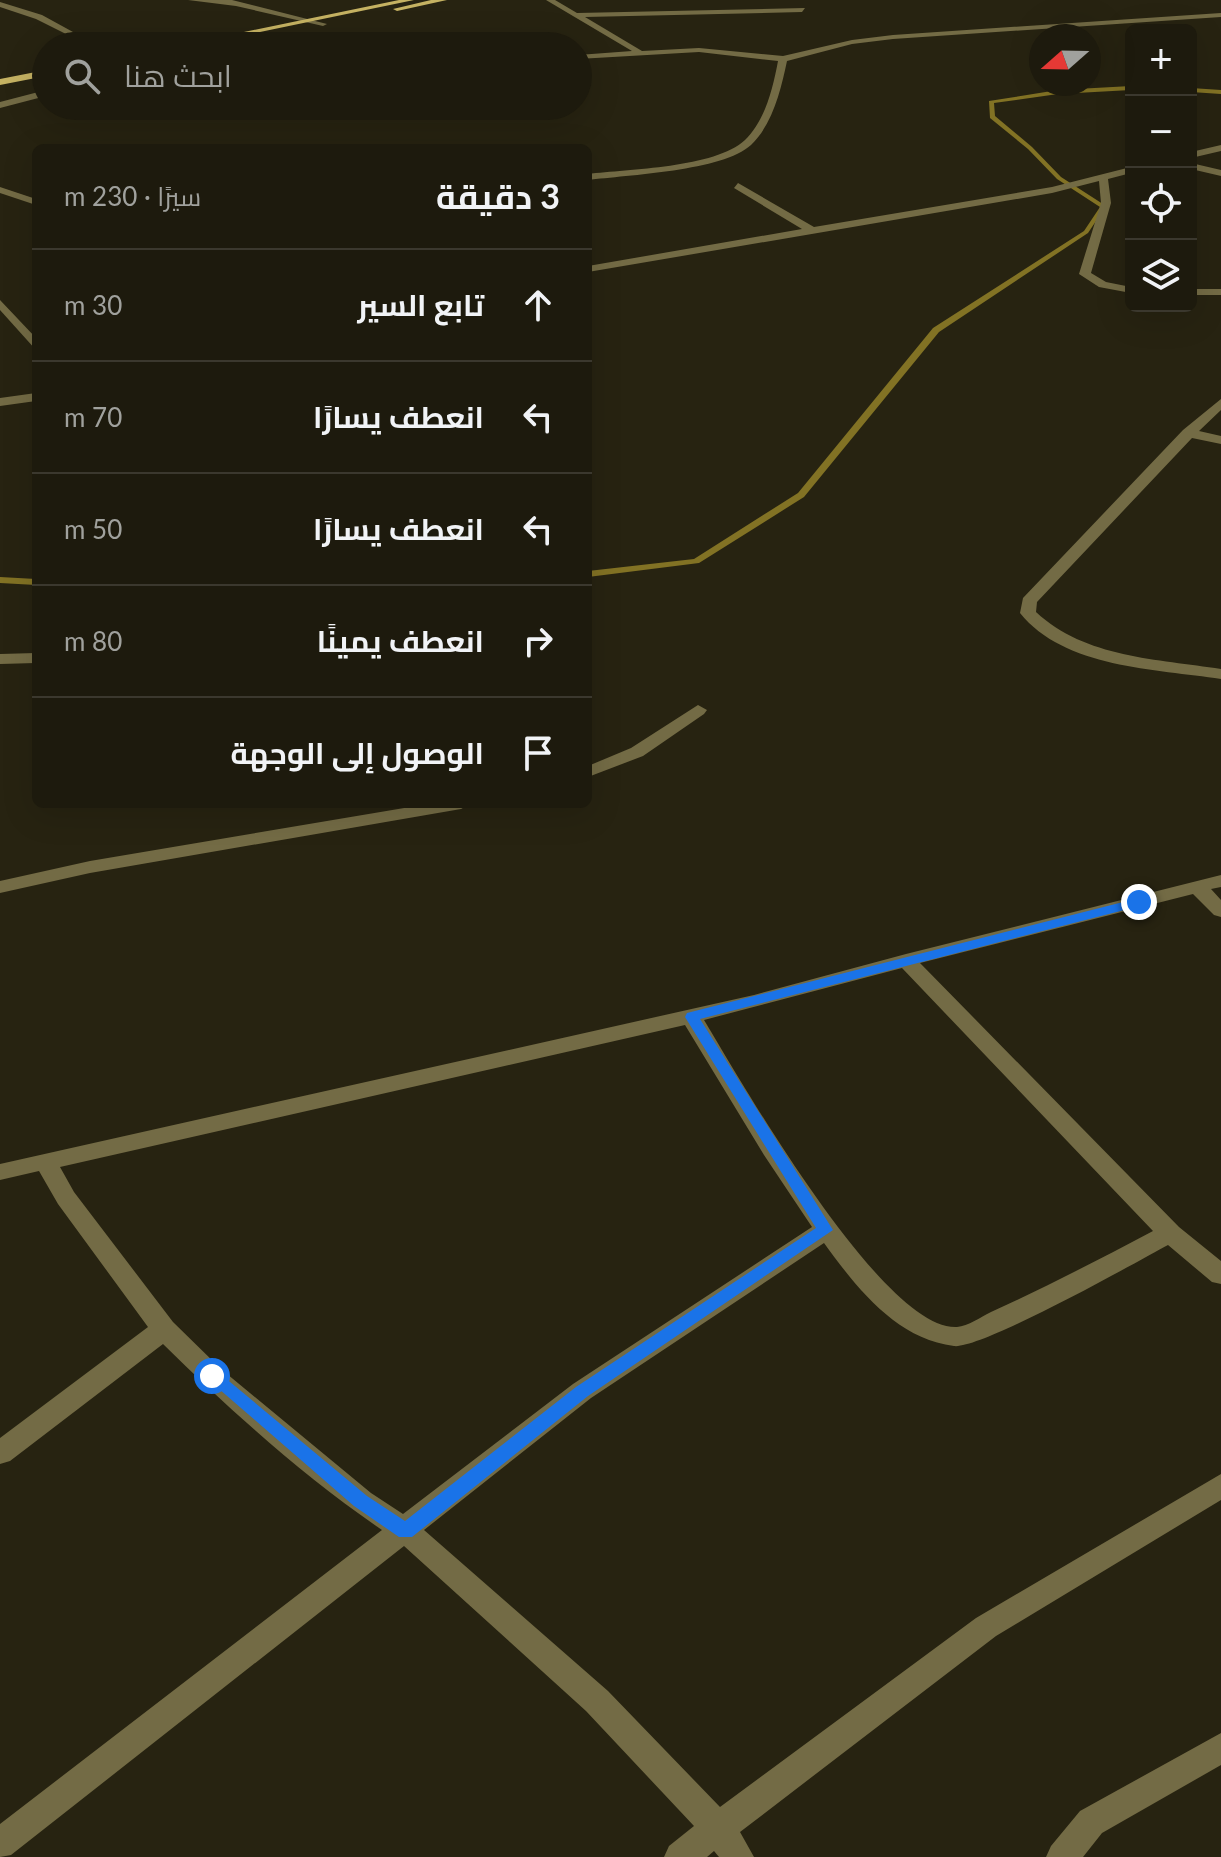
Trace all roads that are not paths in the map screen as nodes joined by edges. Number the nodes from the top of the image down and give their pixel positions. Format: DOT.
graph roads {
  1 [pos="192,0"];
  2 [pos="223,0"];
  3 [pos="410,0"];
  4 [pos="443,0"];
  5 [pos="550,0"];
  6 [pos="1,2"];
  7 [pos="245,6"];
  8 [pos="802,10"];
  9 [pos="578,15"];
  10 [pos="1221,15"];
  11 [pos="307,20"];
  12 [pos="323,24"];
  13 [pos="69,32"];
  14 [pos="248,32"];
  15 [pos="284,32"];
  16 [pos="639,52"];
  17 [pos="592,56"];
  18 [pos="783,59"];
  19 [pos="32,77"];
  20 [pos="32,83"];
  21 [pos="2,87"];
  22 [pos="32,90"];
  23 [pos="32,96"];
  24 [pos="0,105"];
  25 [pos="1221,148"];
  26 [pos="1197,154"];
  27 [pos="1197,167"];
  28 [pos="1125,172"];
  29 [pos="1221,173"];
  30 [pos="592,176"];
  31 [pos="1103,178"];
  32 [pos="738,186"];
  33 [pos="0,190"];
  34 [pos="32,201"];
  35 [pos="811,230"];
  36 [pos="592,268"];
  37 [pos="1125,289"];
  38 [pos="1197,292"];
  39 [pos="1221,292"];
  40 [pos="0,303"];
  41 [pos="32,341"];
  42 [pos="32,398"];
  43 [pos="0,402"];
  44 [pos="1221,403"];
  45 [pos="1188,433"];
  46 [pos="1221,440"];
  47 [pos="32,658"];
  48 [pos="0,659"];
  49 [pos="1221,674"];
  50 [pos="698,710"];
  51 [pos="592,770"];
  52 [pos="338,808"];
  53 [pos="434,808"];
  54 [pos="346,821"];
  55 [pos="1221,881"];
  56 [pos="0,887"];
  57 [pos="1197,887"];
  58 [pos="1221,911"];
  59 [pos="906,960"];
  60 [pos="691,1017"];
  61 [pos="44,1160"];
  62 [pos="0,1172"];
  63 [pos="825,1230"];
  64 [pos="1170,1233"];
  65 [pos="1221,1275"];
  66 [pos="164,1329"];
  67 [pos="0,1453"];
  68 [pos="1221,1486"];
  69 [pos="406,1531"];
  70 [pos="1221,1748"];
  71 [pos="717,1827"];
  72 [pos="0,1844"];
  73 [pos="680,1857"];
  74 [pos="738,1857"];
  75 [pos="1062,1857"];
  1 -- 7 [label="street"];
  2 -- 7 [label="street"];
  3 -- 11 [label="main road"];
  4 -- 12 [label="main road"];
  5 -- 9 [label="street"];
  6 -- 13 [label="street"];
  7 -- 11 [label="street"];
  8 -- 9 [label="street"];
  9 -- 16 [label="street"];
  10 -- 18 [label="street"];
  11 -- 12 [label="street"];
  11 -- 14 [label="main road"];
  12 -- 15 [label="main road"];
  16 -- 17 [label="street"];
  16 -- 18 [label="street"];
  18 -- 30 [label="street"];
  19 -- 21 [label="main road"];
  20 -- 21 [label="main road"];
  21 -- 22 [label="street"];
  23 -- 24 [label="street"];
  25 -- 26 [label="street"];
  27 -- 29 [label="street"];
  28 -- 31 [label="street"];
  31 -- 35 [label="street"];
  31 -- 37 [label="street"];
  32 -- 35 [label="street"];
  33 -- 34 [label="street"];
  35 -- 36 [label="street"];
  38 -- 39 [label="street"];
  40 -- 41 [label="street"];
  42 -- 43 [label="street"];
  44 -- 45 [label="street"];
  45 -- 46 [label="street"];
  45 -- 49 [label="street"];
  47 -- 48 [label="street"];
  50 -- 51 [label="street"];
  52 -- 54 [label="street"];
  53 -- 54 [label="street"];
  54 -- 56 [label="street"];
  55 -- 57 [label="street"];
  57 -- 58 [label="street"];
  57 -- 59 [label="street"];
  59 -- 60 [label="street"];
  59 -- 64 [label="street"];
  60 -- 61 [label="street"];
  60 -- 63 [label="street"];
  61 -- 62 [label="street"];
  61 -- 66 [label="street"];
  63 -- 64 [label="street"];
  63 -- 69 [label="street"];
  64 -- 65 [label="street"];
  66 -- 67 [label="street"];
  66 -- 69 [label="street"];
  68 -- 71 [label="street"];
  69 -- 71 [label="street"];
  69 -- 72 [label="street"];
  70 -- 75 [label="street"];
  71 -- 73 [label="street"];
  71 -- 74 [label="street"];
}
